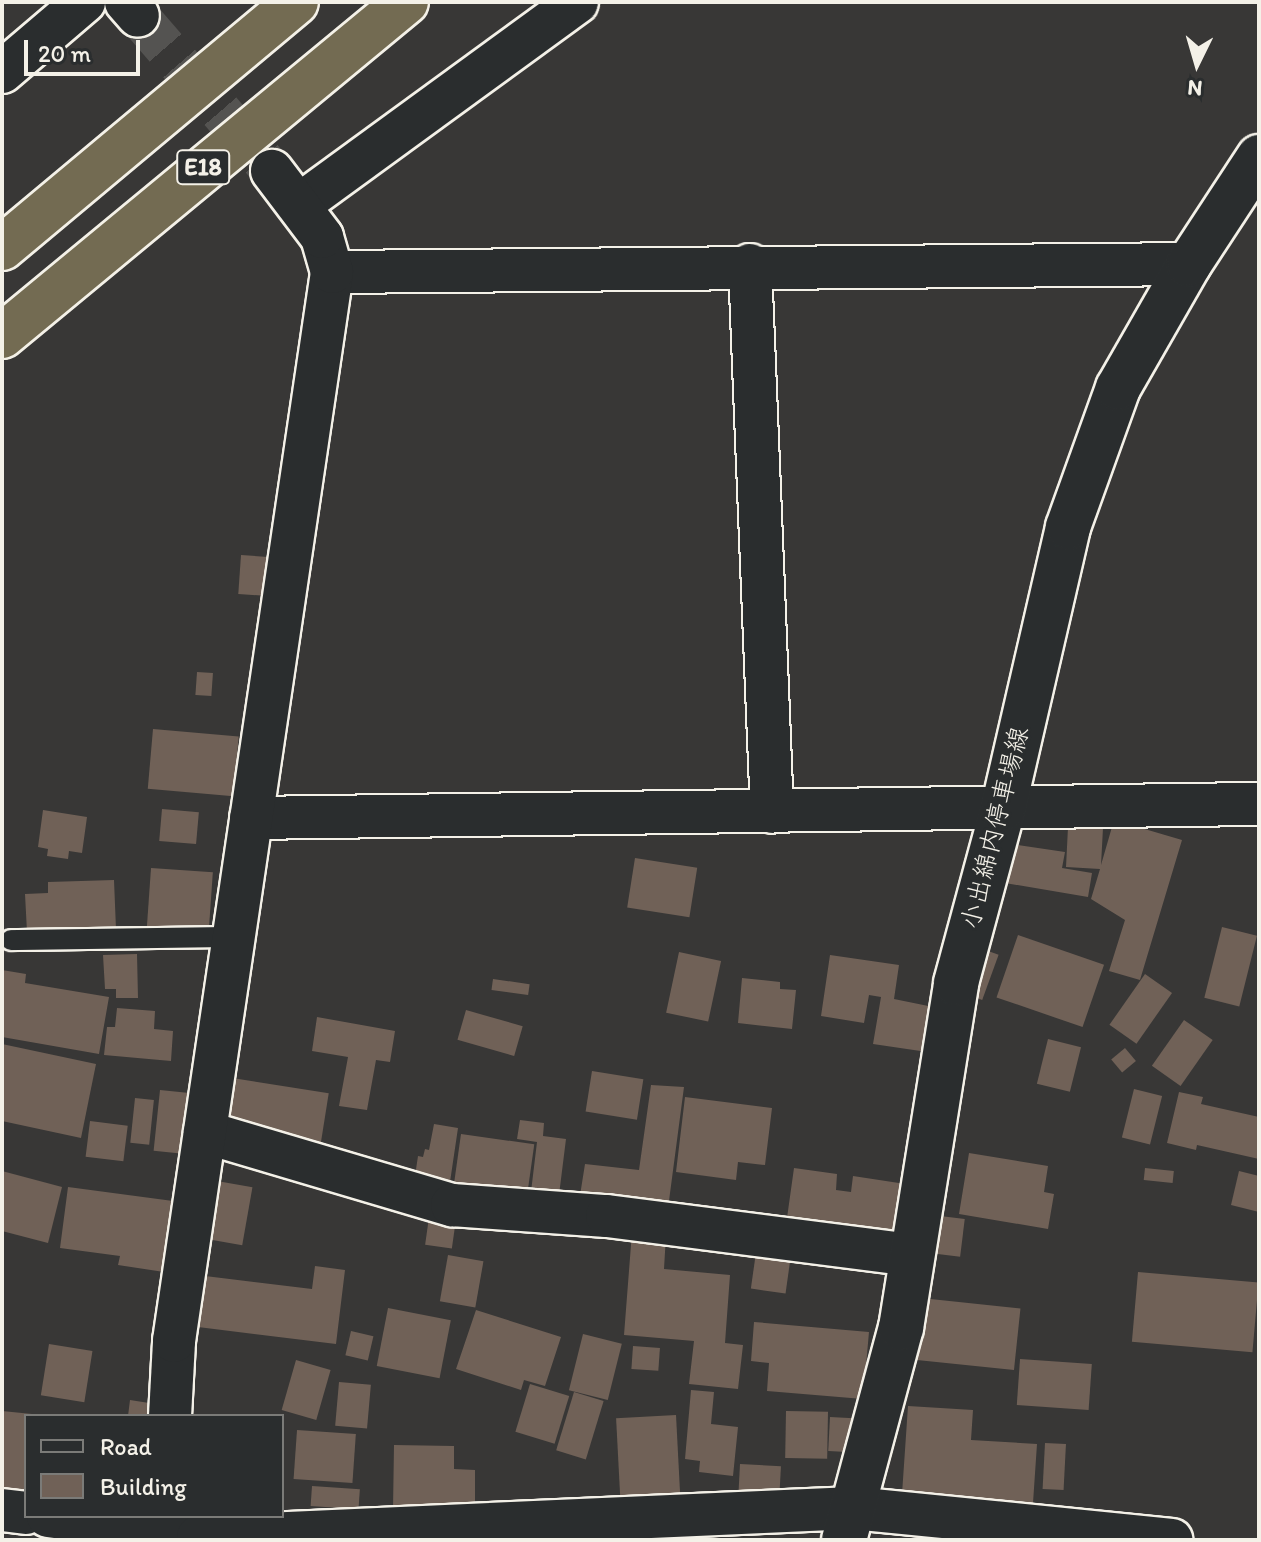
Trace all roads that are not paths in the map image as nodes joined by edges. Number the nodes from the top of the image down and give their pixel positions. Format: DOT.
graph roads {
  1 [pos="84,2"];
  2 [pos="296,2"];
  3 [pos="406,2"];
  4 [pos="577,2"];
  5 [pos="2,72"];
  6 [pos="1259,157"];
  7 [pos="272,171"];
  8 [pos="299,205"];
  9 [pos="2,248"];
  10 [pos="1189,264"];
  11 [pos="750,265"];
  12 [pos="332,272"];
  13 [pos="2,336"];
  14 [pos="1259,804"];
  15 [pos="1003,809"];
  16 [pos="772,812"];
  17 [pos="251,818"];
  18 [pos="234,937"];
  19 [pos="11,940"];
  20 [pos="205,1132"];
  21 [pos="912,1255"];
  22 [pos="170,1414"];
  23 [pos="2,1510"];
  24 [pos="24,1513"];
  25 [pos="66,1518"];
  26 [pos="848,1524"];
  27 [pos="180,1531"];
  28 [pos="1171,1540"];
  1 -- 5 [label="street"];
  2 -- 9 [label="highway, E18"];
  3 -- 13 [label="highway, E18"];
  4 -- 8 [label="street"];
  6 -- 10 [label="main road, 小出綿内停車場線"];
  7 -- 8 [label="street"];
  8 -- 12 [label="street"];
  10 -- 11 [label="street"];
  10 -- 15 [label="main road, 小出綿内停車場線"];
  11 -- 12 [label="street"];
  11 -- 16 [label="street"];
  12 -- 17 [label="street"];
  14 -- 15 [label="street"];
  15 -- 16 [label="street"];
  15 -- 21 [label="main road, 小出綿内停車場線"];
  16 -- 17 [label="street"];
  17 -- 18 [label="street"];
  18 -- 19 [label="lane"];
  18 -- 20 [label="street"];
  20 -- 21 [label="street"];
  20 -- 22 [label="street"];
  21 -- 26 [label="main road, 小出綿内停車場線"];
  23 -- 24 [label="street"];
  25 -- 27 [label="street"];
  26 -- 27 [label="street"];
  26 -- 28 [label="street"];
}
